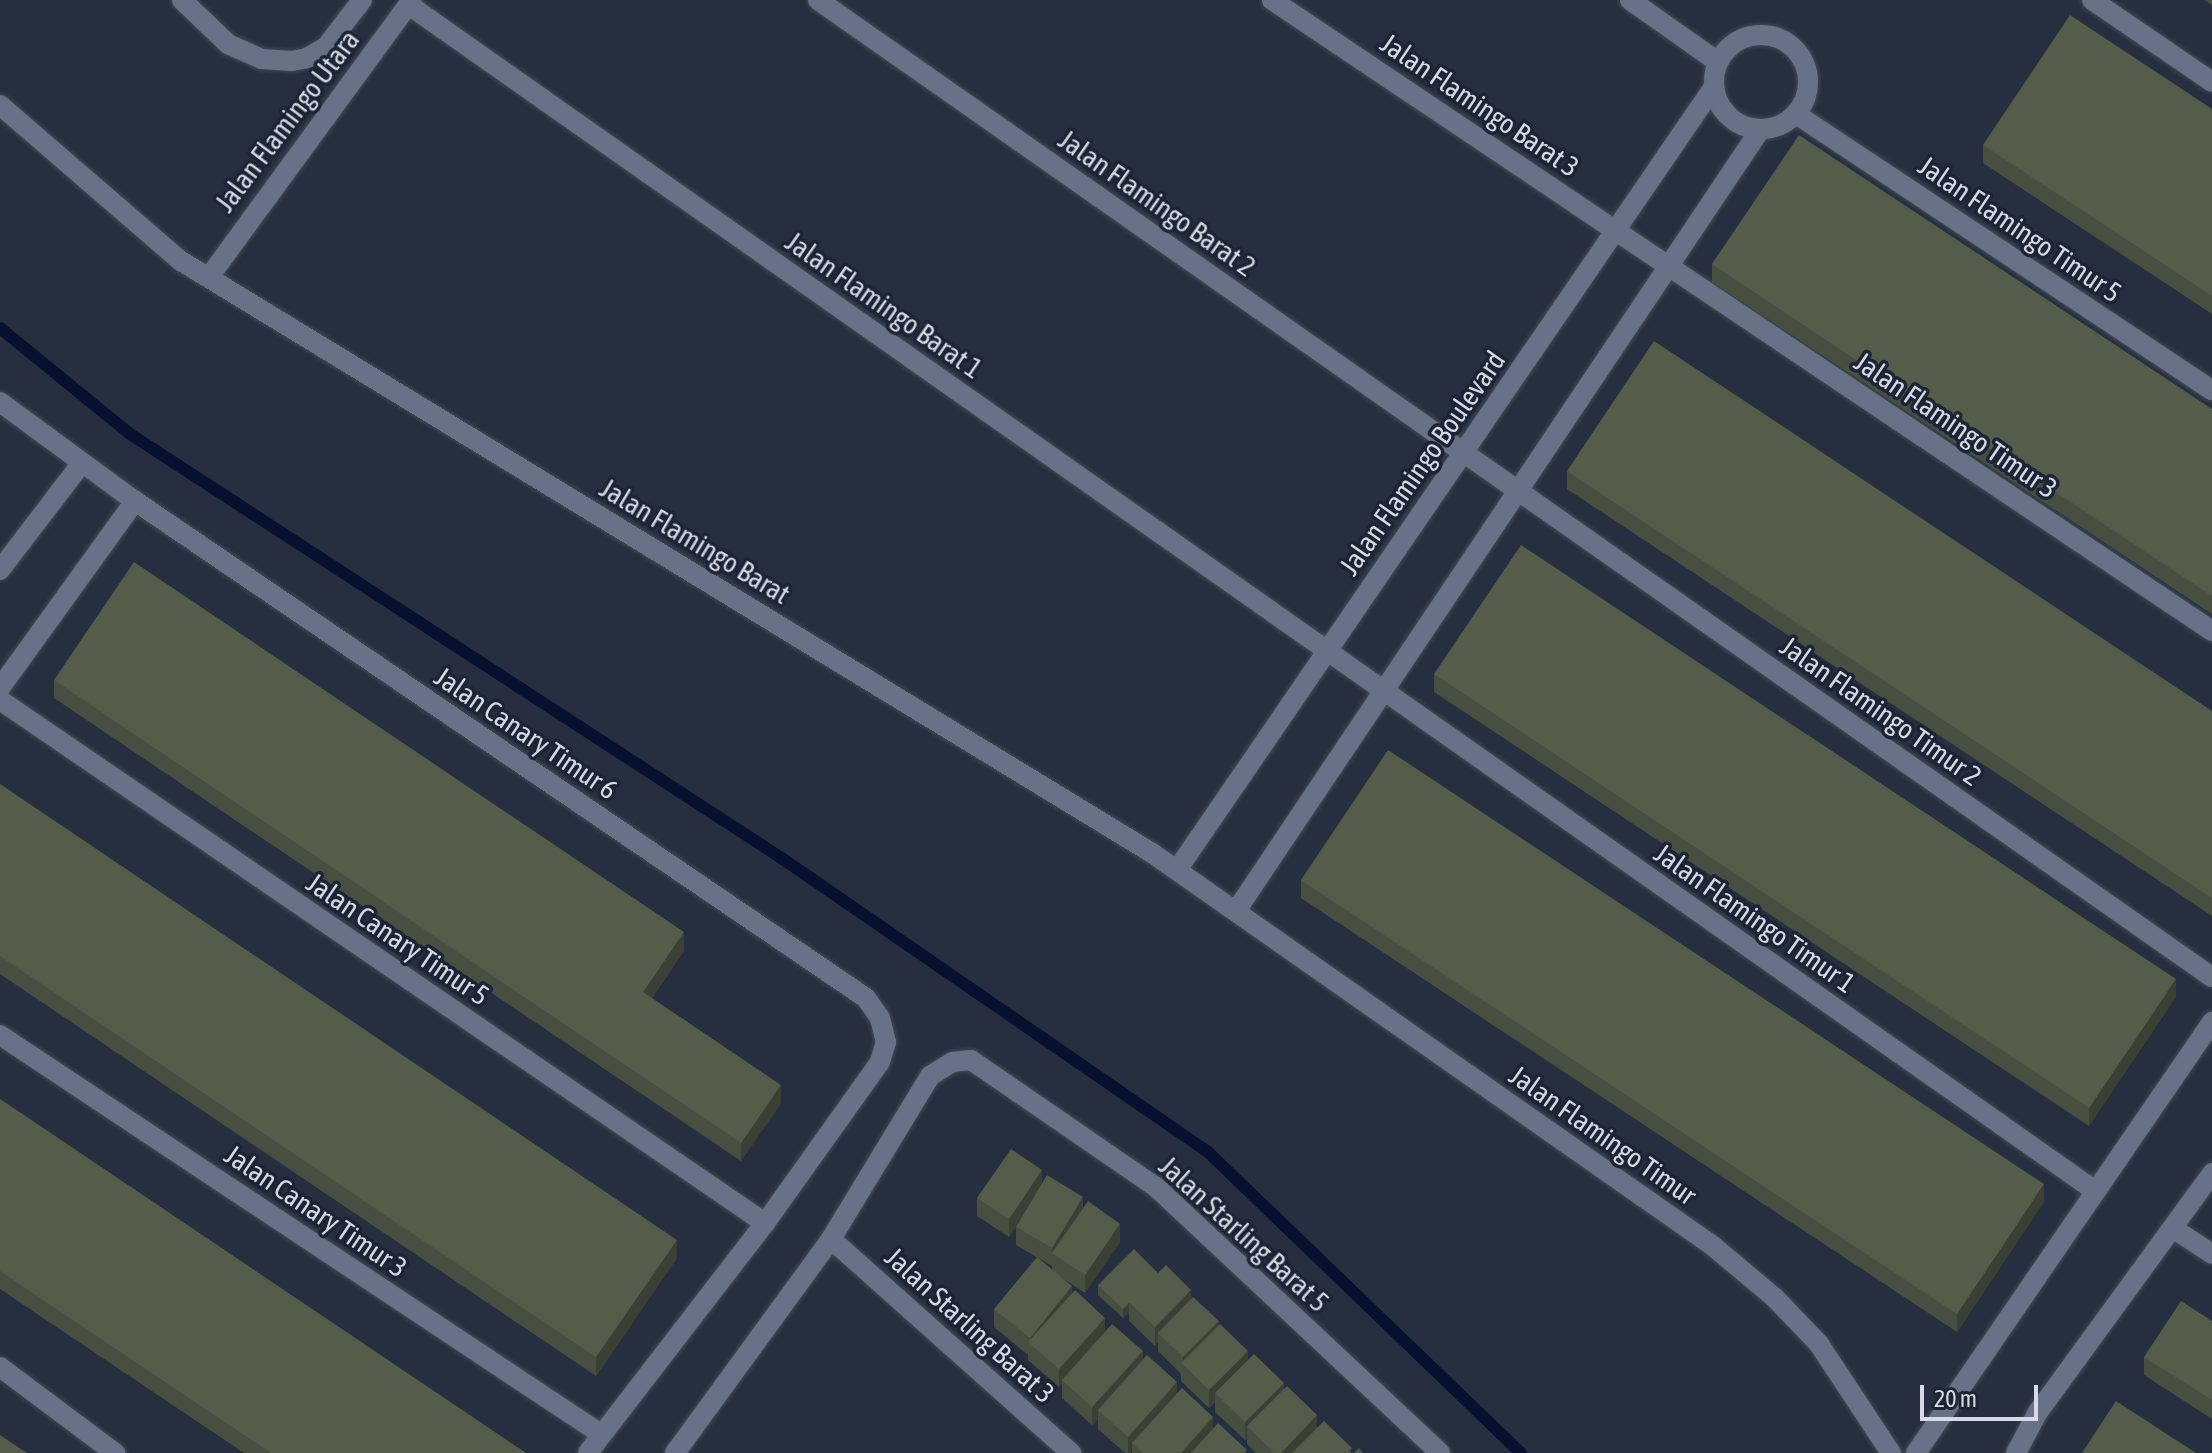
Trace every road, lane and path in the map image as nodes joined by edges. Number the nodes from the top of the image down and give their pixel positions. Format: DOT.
graph roads {
  1 [pos="182,0"];
  2 [pos="362,0"];
  3 [pos="818,0"];
  4 [pos="1272,0"];
  5 [pos="1630,0"];
  6 [pos="2092,0"];
  7 [pos="411,3"];
  8 [pos="1718,62"];
  9 [pos="2212,82"];
  10 [pos="1713,88"];
  11 [pos="0,105"];
  12 [pos="1796,114"];
  13 [pos="1760,130"];
  14 [pos="1616,230"];
  15 [pos="1669,266"];
  16 [pos="209,277"];
  17 [pos="2212,390"];
  18 [pos="0,402"];
  19 [pos="1463,452"];
  20 [pos="81,464"];
  21 [pos="1518,491"];
  22 [pos="135,501"];
  23 [pos="0,570"];
  24 [pos="2212,631"];
  25 [pos="1327,651"];
  26 [pos="0,688"];
  27 [pos="1383,691"];
  28 [pos="0,700"];
  29 [pos="1177,870"];
  30 [pos="1236,911"];
  31 [pos="2212,977"];
  32 [pos="2212,1022"];
  33 [pos="0,1035"];
  34 [pos="2212,1173"];
  35 [pos="2095,1191"];
  36 [pos="765,1223"];
  37 [pos="2174,1229"];
  38 [pos="831,1239"];
  39 [pos="2212,1254"];
  40 [pos="0,1367"];
  41 [pos="601,1434"];
  42 [pos="677,1452"];
  43 [pos="115,1453"];
  44 [pos="588,1453"];
  45 [pos="1071,1453"];
  46 [pos="1440,1453"];
  47 [pos="1891,1453"];
  48 [pos="1916,1453"];
  49 [pos="2016,1453"];
  1 -- 2 [label="street"];
  3 -- 19 [label="street, Jalan Flamingo Barat 2"];
  4 -- 14 [label="street, Jalan Flamingo Barat 3"];
  5 -- 8 [label="street"];
  6 -- 9 [label="street"];
  7 -- 16 [label="street, Jalan Flamingo Utara"];
  7 -- 25 [label="street, Jalan Flamingo Barat 1"];
  8 -- 10 [label="street"];
  8 -- 12 [label="street"];
  10 -- 13 [label="street"];
  10 -- 14 [label="street, Jalan Flamingo Boulevard"];
  11 -- 16 [label="street, Jalan Flamingo Barat"];
  12 -- 13 [label="street"];
  12 -- 17 [label="street, Jalan Flamingo Timur 5"];
  13 -- 15 [label="street"];
  14 -- 15 [label="street, Jalan Flamingo Barat 3"];
  14 -- 19 [label="street, Jalan Flamingo Boulevard"];
  15 -- 21 [label="street"];
  15 -- 24 [label="street, Jalan Flamingo Timur 3"];
  16 -- 29 [label="street, Jalan Flamingo Barat"];
  18 -- 20 [label="street, Jalan Canary Timur 6"];
  19 -- 21 [label="street, Jalan Flamingo Barat 2"];
  19 -- 25 [label="street, Jalan Flamingo Boulevard"];
  20 -- 22 [label="street, Jalan Canary Timur 6"];
  20 -- 23 [label="street"];
  21 -- 27 [label="street"];
  21 -- 31 [label="street, Jalan Flamingo Timur 2"];
  22 -- 26 [label="street"];
  22 -- 36 [label="street, Jalan Canary Timur 6"];
  25 -- 27 [label="street, Jalan Flamingo Barat 1"];
  25 -- 29 [label="street, Jalan Flamingo Boulevard"];
  27 -- 30 [label="street"];
  27 -- 35 [label="street, Jalan Flamingo Timur 1"];
  28 -- 36 [label="street, Jalan Canary Timur 5"];
  29 -- 30 [label="street, Jalan Flamingo Timur"];
  30 -- 47 [label="street, Jalan Flamingo Timur"];
  32 -- 35 [label="street"];
  33 -- 41 [label="street, Jalan Canary Timur 3"];
  34 -- 37 [label="street"];
  35 -- 48 [label="street"];
  36 -- 41 [label="street"];
  37 -- 39 [label="street"];
  37 -- 49 [label="street"];
  38 -- 42 [label="street"];
  38 -- 45 [label="street, Jalan Starling Barat 3"];
  38 -- 46 [label="street, Jalan Starling Barat 5"];
  40 -- 43 [label="street"];
  41 -- 44 [label="street"];
}
